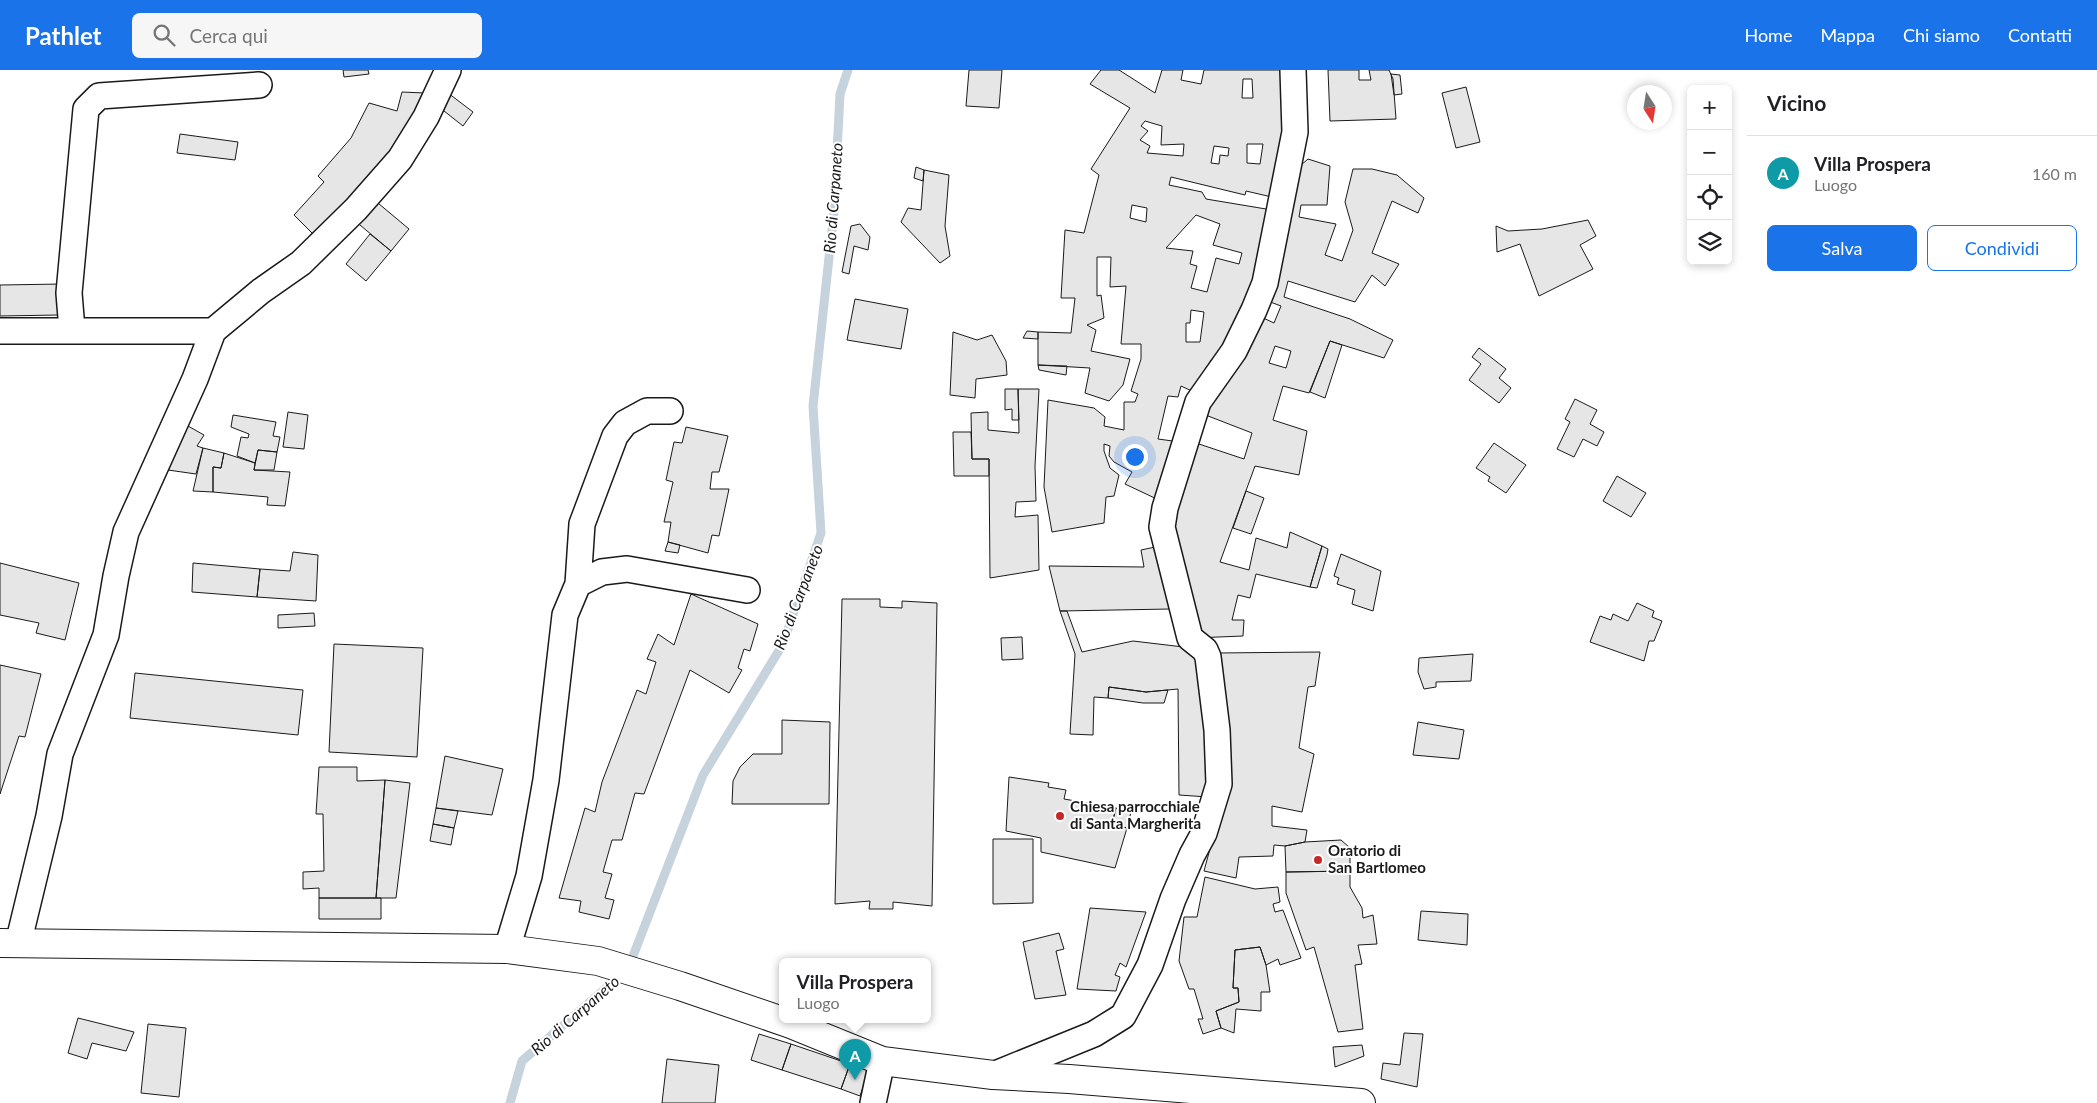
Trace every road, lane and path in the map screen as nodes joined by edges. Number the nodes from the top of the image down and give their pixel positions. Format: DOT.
graph roads {
  1 [pos="448,70"];
  2 [pos="1293,70"];
  3 [pos="259,85"];
  4 [pos="72,330"];
  5 [pos="0,331"];
  6 [pos="213,331"];
  7 [pos="670,410"];
  8 [pos="578,584"];
  9 [pos="747,590"];
  10 [pos="9,944"];
  11 [pos="507,949"];
  12 [pos="779,1020"];
  13 [pos="788,1023"];
  14 [pos="882,1061"];
  15 [pos="993,1075"];
  16 [pos="873,1103"];
  17 [pos="1361,1103"];
  1 -- 6 [label="street"];
  2 -- 15 [label="street"];
  3 -- 4 [label="street"];
  4 -- 5 [label="street"];
  4 -- 6 [label="street"];
  6 -- 10 [label="street"];
  7 -- 8 [label="street"];
  8 -- 9 [label="street"];
  8 -- 11 [label="street"];
  10 -- 11 [label="main road"];
  11 -- 12 [label="main road"];
  13 -- 14 [label="main road"];
  14 -- 15 [label="main road"];
  14 -- 16 [label="street"];
  15 -- 17 [label="main road"];
}
